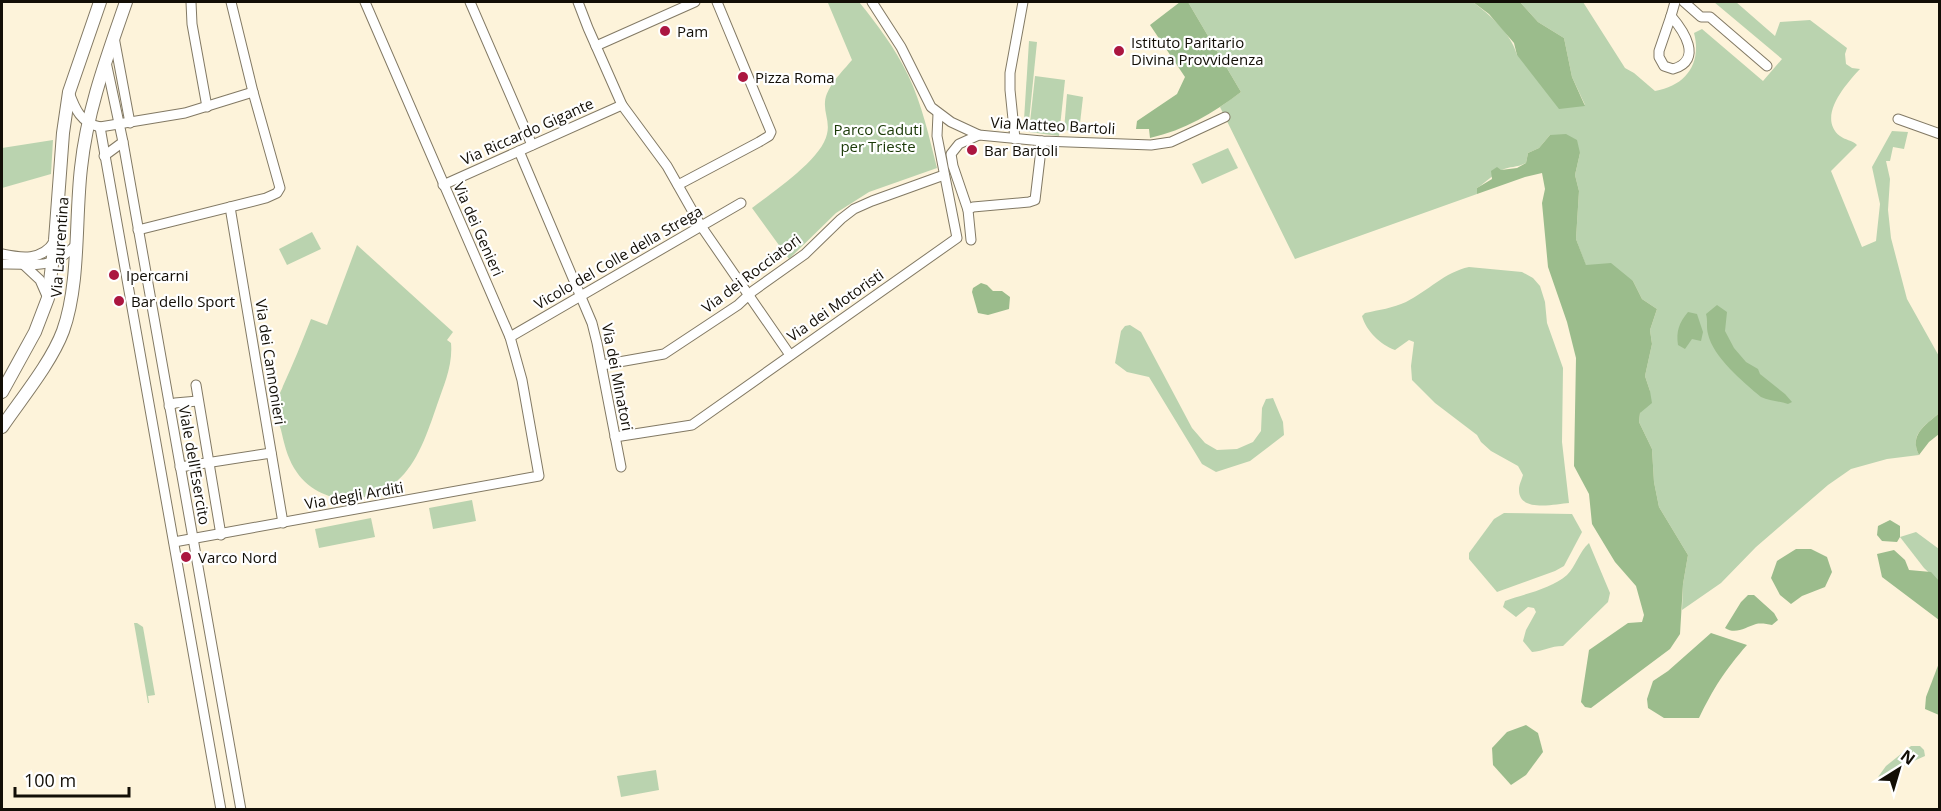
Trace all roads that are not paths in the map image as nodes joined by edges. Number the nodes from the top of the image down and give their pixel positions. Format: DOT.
graph roads {
  1 [pos="100,2"];
  2 [pos="126,2"];
  3 [pos="191,2"];
  4 [pos="231,2"];
  5 [pos="364,2"];
  6 [pos="470,2"];
  7 [pos="578,2"];
  8 [pos="695,2"];
  9 [pos="717,2"];
  10 [pos="872,2"];
  11 [pos="1023,2"];
  12 [pos="1675,2"];
  13 [pos="1684,2"];
  14 [pos="1671,16"];
  15 [pos="114,35"];
  16 [pos="596,46"];
  17 [pos="106,60"];
  18 [pos="1767,66"];
  19 [pos="69,92"];
  20 [pos="253,92"];
  21 [pos="622,105"];
  22 [pos="207,107"];
  23 [pos="938,114"];
  24 [pos="1225,117"];
  25 [pos="1898,119"];
  26 [pos="130,123"];
  27 [pos="94,125"];
  28 [pos="119,125"];
  29 [pos="1940,134"];
  30 [pos="979,135"];
  31 [pos="1016,139"];
  32 [pos="1042,141"];
  33 [pos="123,142"];
  34 [pos="532,145"];
  35 [pos="519,152"];
  36 [pos="104,156"];
  37 [pos="944,175"];
  38 [pos="443,185"];
  39 [pos="678,185"];
  40 [pos="741,203"];
  41 [pos="230,207"];
  42 [pos="968,210"];
  43 [pos="701,226"];
  44 [pos="138,230"];
  45 [pos="55,240"];
  46 [pos="971,240"];
  47 [pos="75,246"];
  48 [pos="2,254"];
  49 [pos="53,261"];
  50 [pos="2,264"];
  51 [pos="24,265"];
  52 [pos="580,295"];
  53 [pos="750,295"];
  54 [pos="48,298"];
  55 [pos="510,337"];
  56 [pos="790,355"];
  57 [pos="161,361"];
  58 [pos="602,364"];
  59 [pos="142,365"];
  60 [pos="196,385"];
  61 [pos="2,392"];
  62 [pos="198,401"];
  63 [pos="169,406"];
  64 [pos="2,427"];
  65 [pos="615,437"];
  66 [pos="177,448"];
  67 [pos="157,452"];
  68 [pos="271,453"];
  69 [pos="208,462"];
  70 [pos="180,467"];
  71 [pos="621,467"];
  72 [pos="539,477"];
  73 [pos="283,523"];
  74 [pos="221,535"];
  75 [pos="194,539"];
  76 [pos="174,542"];
  77 [pos="220,698"];
  78 [pos="202,701"];
  79 [pos="241,809"];
  80 [pos="221,810"];
  1 -- 19 [label="main road, Via Laurentina"];
  2 -- 15 [label="main road, Via Laurentina"];
  3 -- 22 [label="street"];
  4 -- 20 [label="street"];
  5 -- 38 [label="street, Via dei Genieri"];
  6 -- 34 [label="street"];
  7 -- 16 [label="street"];
  8 -- 16 [label="street"];
  9 -- 39 [label="street"];
  10 -- 23 [label="street, Via Matteo Bartoli"];
  11 -- 31 [label="street"];
  12 -- 14 [label="street"];
  13 -- 18 [label="street"];
  14 -- 14 [label="street"];
  15 -- 17 [label="main road, Via Laurentina"];
  15 -- 26 [label="street"];
  16 -- 21 [label="street"];
  17 -- 27 [label="main road, Via Laurentina"];
  17 -- 28 [label="street, Viale dell'Esercito"];
  19 -- 27 [label="street"];
  19 -- 45 [label="main road, Via Laurentina"];
  20 -- 22 [label="street"];
  20 -- 41 [label="street"];
  21 -- 34 [label="street, Via Riccardo Gigante"];
  21 -- 39 [label="street"];
  22 -- 26 [label="street"];
  23 -- 30 [label="street, Via Matteo Bartoli"];
  23 -- 37 [label="street, Via dei Motoristi"];
  24 -- 32 [label="street, Via Matteo Bartoli"];
  25 -- 29 [label="street"];
  26 -- 28 [label="street"];
  27 -- 28 [label="street"];
  27 -- 36 [label="street"];
  27 -- 47 [label="main road, Via Laurentina"];
  28 -- 33 [label="street, Viale dell'Esercito"];
  30 -- 31 [label="street, Via Matteo Bartoli"];
  30 -- 42 [label="street"];
  31 -- 32 [label="street, Via Matteo Bartoli"];
  32 -- 42 [label="street"];
  33 -- 36 [label="street"];
  33 -- 44 [label="street, Viale dell'Esercito"];
  34 -- 35 [label="street, Via Riccardo Gigante"];
  35 -- 38 [label="street, Via Riccardo Gigante"];
  35 -- 52 [label="street, Via dei Minatori"];
  36 -- 59 [label="street"];
  37 -- 53 [label="street, Via dei Rocciatori"];
  37 -- 56 [label="street, Via dei Motoristi"];
  38 -- 55 [label="street, Via dei Genieri"];
  39 -- 43 [label="street"];
  40 -- 43 [label="street, Vicolo del Colle della Strega"];
  41 -- 44 [label="street"];
  41 -- 68 [label="street, Via dei Cannonieri"];
  42 -- 46 [label="street"];
  43 -- 52 [label="street, Vicolo del Colle della Strega"];
  43 -- 53 [label="street"];
  44 -- 57 [label="street, Viale dell'Esercito"];
  45 -- 48 [label="street"];
  45 -- 49 [label="main road, Via Laurentina"];
  47 -- 49 [label="street"];
  47 -- 64 [label="main road, Via Laurentina"];
  49 -- 51 [label="street"];
  49 -- 54 [label="main road, Via Laurentina"];
  50 -- 51 [label="street"];
  51 -- 54 [label="street"];
  52 -- 55 [label="street, Vicolo del Colle della Strega"];
  52 -- 58 [label="street, Via dei Minatori"];
  53 -- 56 [label="street"];
  53 -- 58 [label="street, Via dei Rocciatori"];
  54 -- 61 [label="main road, Via Laurentina"];
  55 -- 72 [label="street, Via dei Genieri"];
  56 -- 65 [label="street, Via dei Motoristi"];
  57 -- 59 [label="street"];
  57 -- 63 [label="street, Viale dell'Esercito"];
  58 -- 65 [label="street, Via dei Minatori"];
  59 -- 67 [label="street"];
  60 -- 62 [label="street"];
  62 -- 63 [label="street"];
  62 -- 69 [label="street"];
  63 -- 66 [label="street, Viale dell'Esercito"];
  65 -- 71 [label="street, Via dei Minatori"];
  66 -- 67 [label="street"];
  66 -- 70 [label="street, Viale dell'Esercito"];
  67 -- 76 [label="street"];
  68 -- 69 [label="street"];
  68 -- 73 [label="street, Via dei Cannonieri"];
  69 -- 70 [label="street"];
  69 -- 74 [label="street"];
  70 -- 75 [label="street, Viale dell'Esercito"];
  72 -- 73 [label="street, Via degli Arditi"];
  73 -- 74 [label="street, Via degli Arditi"];
  74 -- 75 [label="street, Via degli Arditi"];
  75 -- 76 [label="street, Via degli Arditi"];
  75 -- 77 [label="street, Viale dell'Esercito"];
  76 -- 78 [label="street"];
  77 -- 78 [label="street"];
  77 -- 79 [label="street, Viale dell'Esercito"];
  78 -- 80 [label="street"];
}
